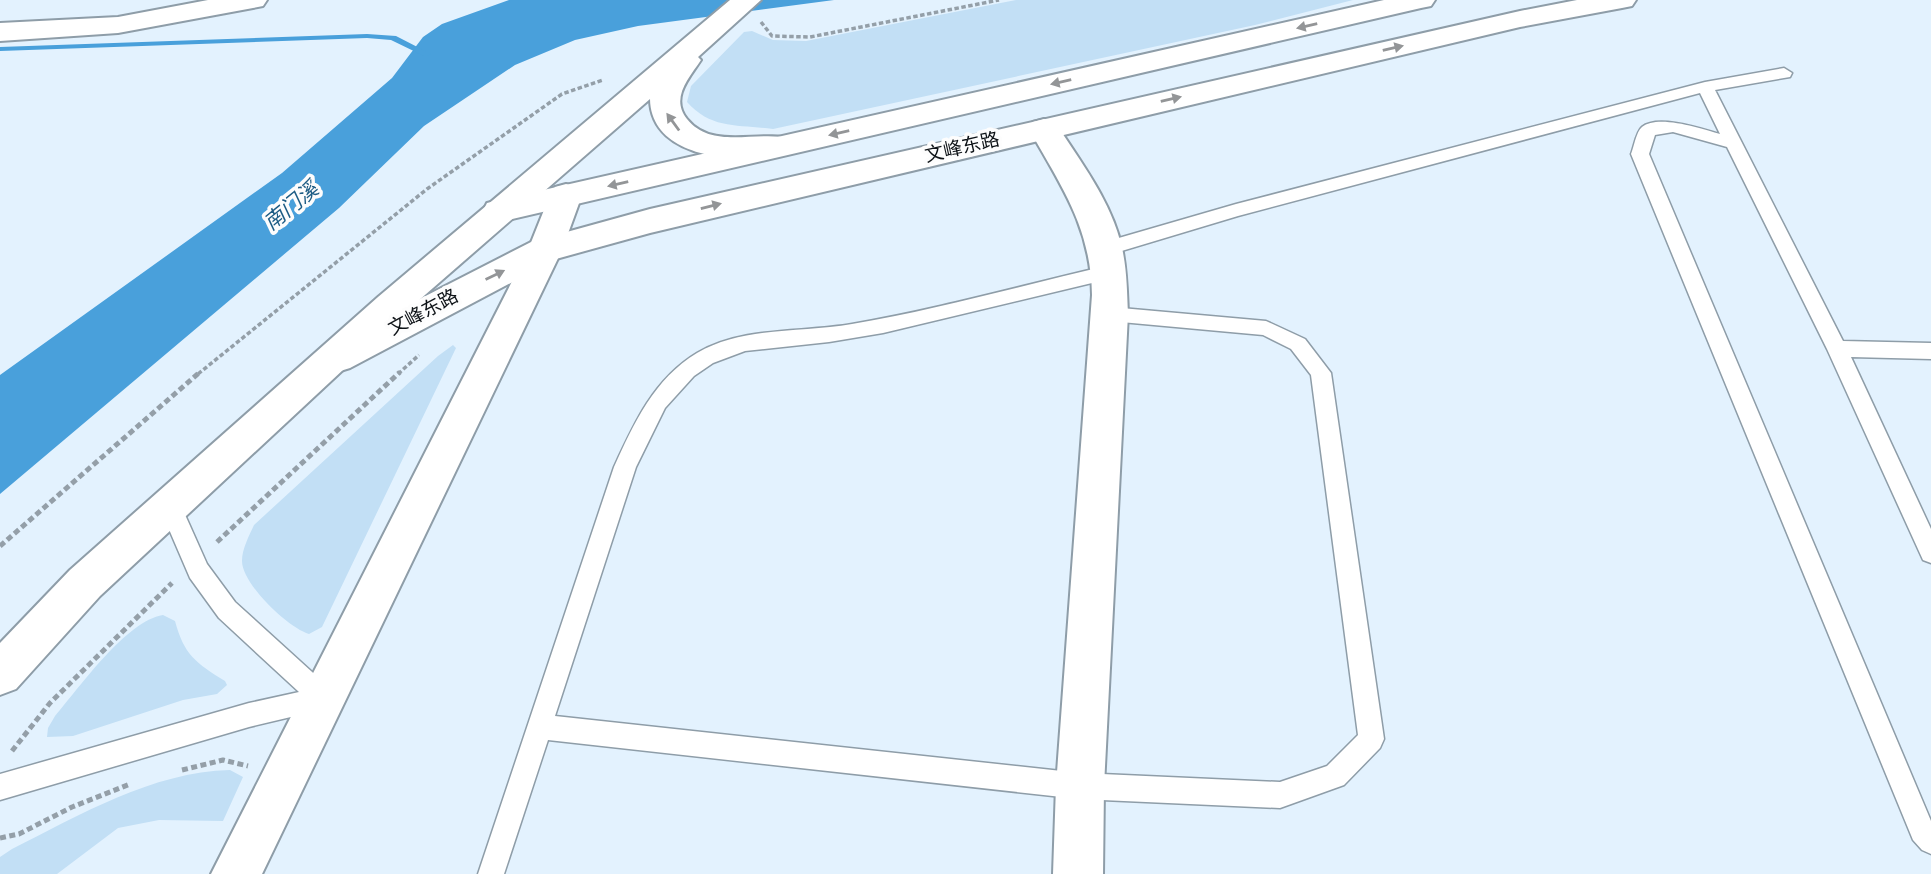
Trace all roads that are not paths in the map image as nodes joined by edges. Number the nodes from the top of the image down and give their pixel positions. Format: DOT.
graph roads {
  1 [pos="253,0"];
  2 [pos="1421,0"];
  3 [pos="1622,0"];
  4 [pos="753,11"];
  5 [pos="0,32"];
  6 [pos="697,43"];
  7 [pos="1102,73"];
  8 [pos="1784,73"];
  9 [pos="1705,87"];
  10 [pos="1124,109"];
  11 [pos="1044,129"];
  12 [pos="1734,143"];
  13 [pos="781,146"];
  14 [pos="566,195"];
  15 [pos="499,211"];
  16 [pos="545,250"];
  17 [pos="1108,261"];
  18 [pos="1110,314"];
  19 [pos="1837,349"];
  20 [pos="1931,351"];
  21 [pos="326,364"];
  22 [pos="170,506"];
  23 [pos="1931,554"];
  24 [pos="0,674"];
  25 [pos="324,699"];
  26 [pos="540,727"];
  27 [pos="1080,786"];
  28 [pos="0,787"];
  29 [pos="1931,841"];
  30 [pos="236,874"];
  31 [pos="491,874"];
  32 [pos="1078,874"];
  1 -- 5 [label="street"];
  2 -- 7 [label="street, one-way"];
  10 -- 3 [label="street, 文峰东路, one-way"];
  4 -- 6 [label="street"];
  13 -- 6 [label="street, one-way"];
  6 -- 15 [label="street"];
  7 -- 10 [label="street"];
  7 -- 13 [label="street, one-way"];
  8 -- 9 [label="lane"];
  9 -- 12 [label="lane"];
  9 -- 17 [label="lane"];
  10 -- 11 [label="street, 文峰东路"];
  16 -- 11 [label="street, 文峰东路, one-way"];
  11 -- 17 [label="street"];
  12 -- 19 [label="lane"];
  12 -- 29 [label="lane"];
  13 -- 14 [label="street, one-way"];
  14 -- 15 [label="street"];
  14 -- 16 [label="street"];
  15 -- 21 [label="street"];
  21 -- 16 [label="street, 文峰东路, one-way"];
  16 -- 25 [label="street"];
  17 -- 18 [label="street"];
  17 -- 26 [label="lane"];
  18 -- 27 [label="street"];
  18 -- 27 [label="lane"];
  19 -- 20 [label="lane"];
  19 -- 23 [label="lane"];
  21 -- 22 [label="street"];
  22 -- 24 [label="street"];
  22 -- 25 [label="lane"];
  25 -- 28 [label="lane"];
  25 -- 30 [label="street"];
  26 -- 27 [label="lane"];
  26 -- 31 [label="lane"];
  27 -- 32 [label="street"];
}
